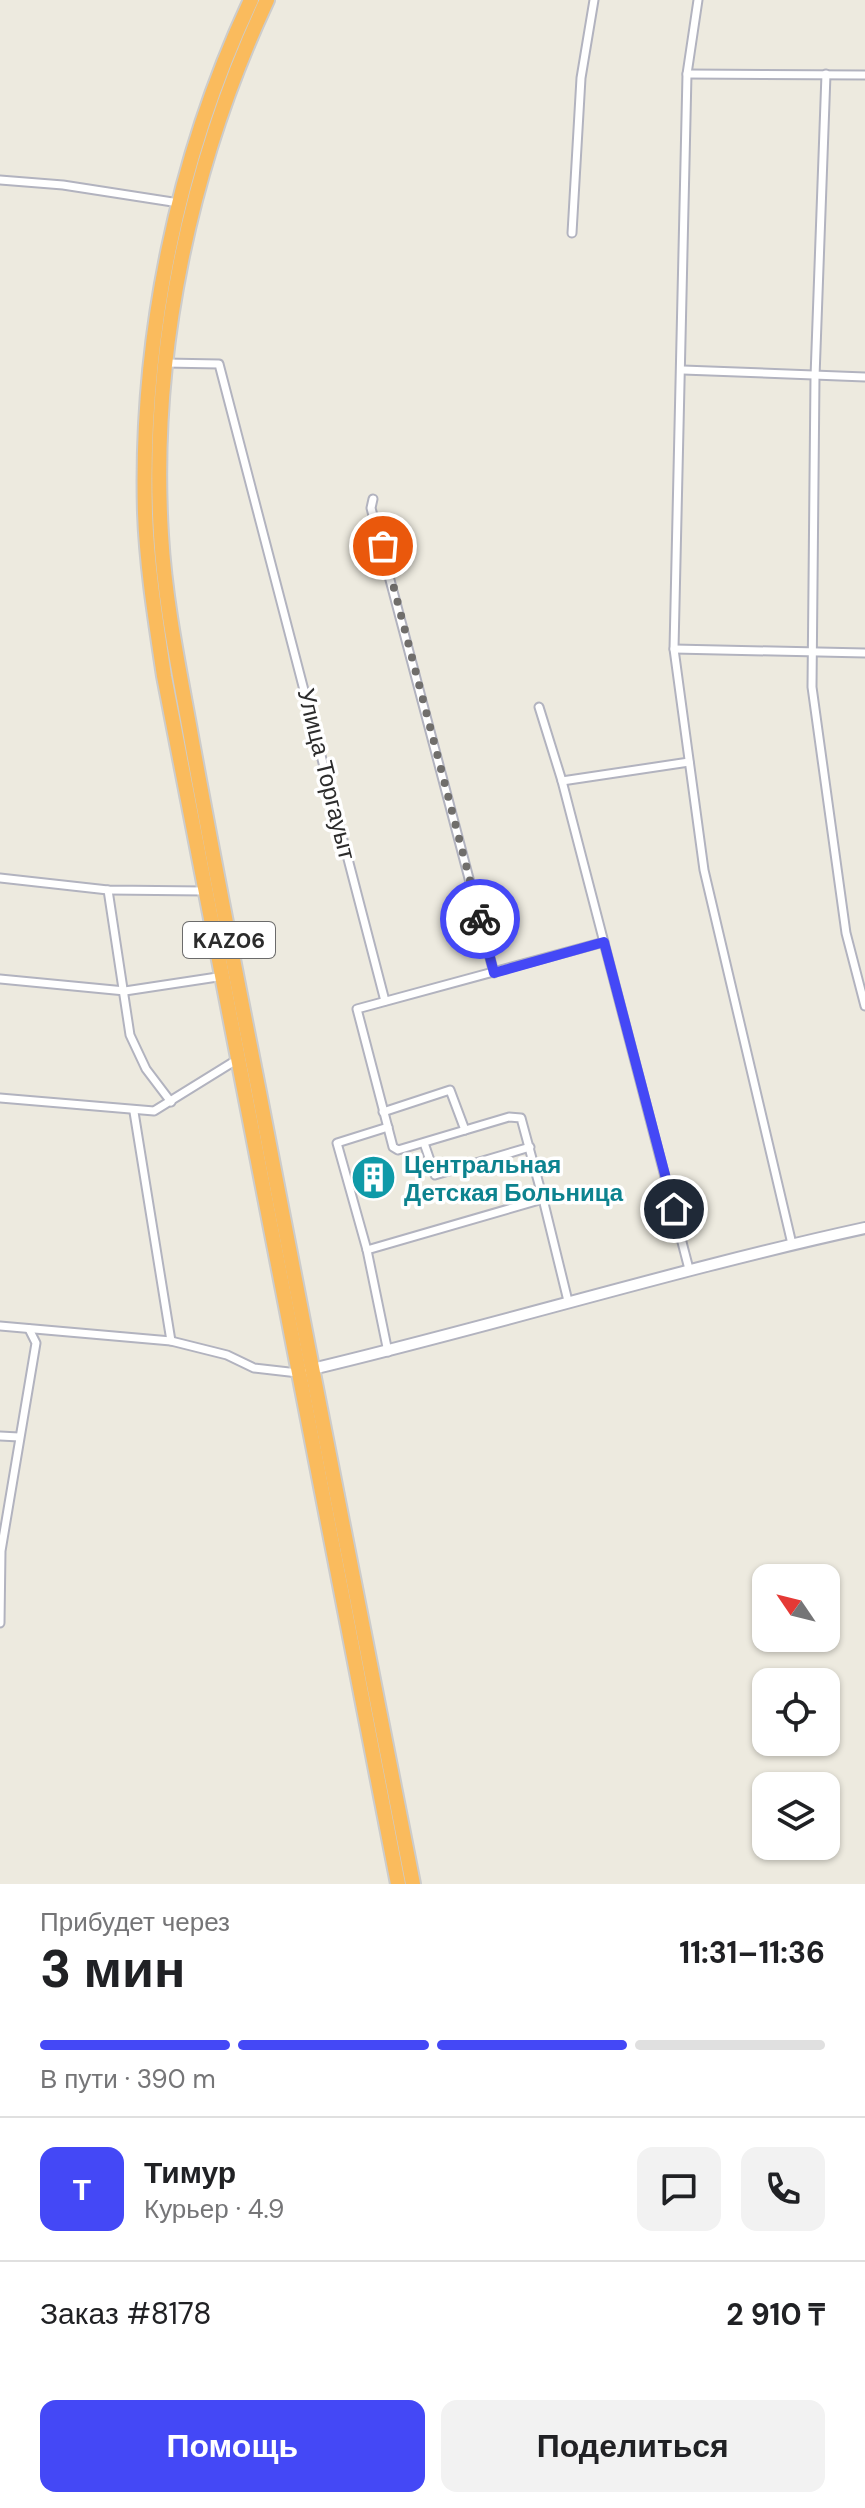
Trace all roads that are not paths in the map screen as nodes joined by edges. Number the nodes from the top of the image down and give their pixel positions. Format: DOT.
graph roads {
  1 [pos="251,0"];
  2 [pos="267,0"];
  3 [pos="594,0"];
  4 [pos="698,0"];
  5 [pos="687,74"];
  6 [pos="826,74"];
  7 [pos="865,75"];
  8 [pos="0,180"];
  9 [pos="179,203"];
  10 [pos="572,233"];
  11 [pos="165,363"];
  12 [pos="683,370"];
  13 [pos="815,377"];
  14 [pos="865,377"];
  15 [pos="373,499"];
  16 [pos="674,649"];
  17 [pos="811,652"];
  18 [pos="865,653"];
  19 [pos="172,674"];
  20 [pos="539,707"];
  21 [pos="689,762"];
  22 [pos="562,781"];
  23 [pos="0,878"];
  24 [pos="108,890"];
  25 [pos="206,891"];
  26 [pos="604,942"];
  27 [pos="494,973"];
  28 [pos="224,976"];
  29 [pos="0,979"];
  30 [pos="125,991"];
  31 [pos="385,1001"];
  32 [pos="865,1006"];
  33 [pos="238,1059"];
  34 [pos="0,1098"];
  35 [pos="171,1102"];
  36 [pos="134,1112"];
  37 [pos="383,1112"];
  38 [pos="388,1127"];
  39 [pos="465,1130"];
  40 [pos="424,1143"];
  41 [pos="530,1147"];
  42 [pos="543,1199"];
  43 [pos="865,1228"];
  44 [pos="792,1244"];
  45 [pos="367,1250"];
  46 [pos="689,1269"];
  47 [pos="568,1301"];
  48 [pos="0,1326"];
  49 [pos="29,1329"];
  50 [pos="171,1341"];
  51 [pos="388,1352"];
  52 [pos="304,1371"];
  53 [pos="0,1436"];
  54 [pos="19,1437"];
  55 [pos="1,1551"];
  56 [pos="0,1623"];
  57 [pos="398,1884"];
  58 [pos="413,1884"];
  1 -- 9 [label="highway, KАZ06"];
  2 -- 11 [label="highway, KАZ06"];
  3 -- 10 [label="street"];
  4 -- 5 [label="street"];
  5 -- 6 [label="street"];
  5 -- 12 [label="street"];
  6 -- 7 [label="street"];
  6 -- 13 [label="street"];
  8 -- 9 [label="street"];
  9 -- 19 [label="highway, KАZ06"];
  11 -- 19 [label="highway, KАZ06"];
  11 -- 31 [label="street, Улица Торгауыт"];
  12 -- 13 [label="street"];
  12 -- 16 [label="street"];
  13 -- 14 [label="street"];
  13 -- 17 [label="street"];
  15 -- 27 [label="street"];
  16 -- 17 [label="street"];
  16 -- 21 [label="street"];
  17 -- 18 [label="street"];
  17 -- 32 [label="street"];
  19 -- 25 [label="highway, KАZ06"];
  19 -- 52 [label="highway, KАZ06"];
  20 -- 22 [label="street"];
  21 -- 22 [label="street"];
  21 -- 44 [label="street"];
  22 -- 26 [label="street"];
  23 -- 24 [label="street"];
  24 -- 25 [label="street"];
  24 -- 30 [label="street"];
  25 -- 28 [label="highway, KАZ06"];
  26 -- 27 [label="street"];
  26 -- 46 [label="street"];
  27 -- 31 [label="street"];
  28 -- 30 [label="street"];
  28 -- 33 [label="highway, KАZ06"];
  29 -- 30 [label="street"];
  30 -- 35 [label="street"];
  31 -- 37 [label="street"];
  33 -- 35 [label="street"];
  33 -- 52 [label="highway, KАZ06"];
  34 -- 36 [label="street"];
  35 -- 36 [label="street"];
  36 -- 50 [label="street"];
  37 -- 38 [label="street"];
  37 -- 39 [label="street"];
  38 -- 40 [label="street"];
  38 -- 45 [label="street"];
  39 -- 40 [label="street"];
  39 -- 41 [label="street"];
  40 -- 41 [label="street"];
  41 -- 42 [label="street"];
  42 -- 45 [label="street"];
  42 -- 47 [label="street"];
  43 -- 44 [label="main road"];
  44 -- 46 [label="main road"];
  45 -- 51 [label="street"];
  46 -- 47 [label="main road"];
  47 -- 51 [label="main road"];
  48 -- 49 [label="street"];
  49 -- 50 [label="street"];
  49 -- 54 [label="street"];
  50 -- 52 [label="street"];
  51 -- 52 [label="main road"];
  52 -- 57 [label="highway, KАZ06"];
  52 -- 58 [label="highway, KАZ06"];
  53 -- 54 [label="street"];
  54 -- 55 [label="street"];
  55 -- 56 [label="street"];
}
